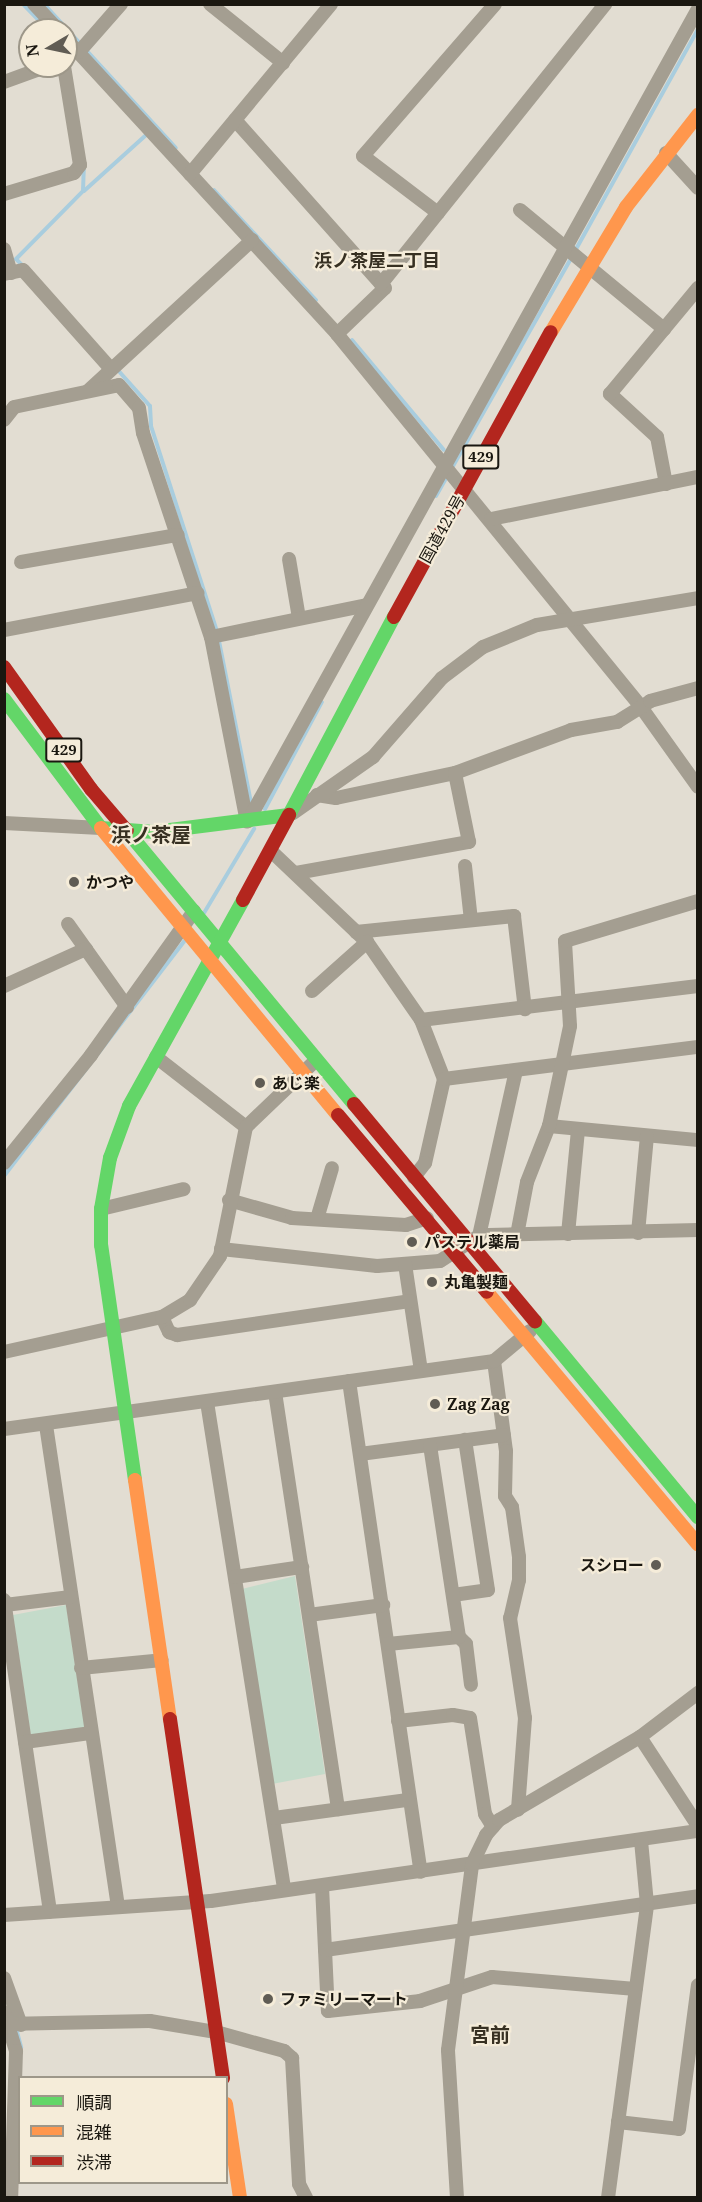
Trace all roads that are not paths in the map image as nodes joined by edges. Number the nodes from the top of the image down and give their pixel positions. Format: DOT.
graph roads {
  1 [pos="34,4"];
  2 [pos="121,4"];
  3 [pos="210,4"];
  4 [pos="331,4"];
  5 [pos="495,4"];
  6 [pos="605,4"];
  7 [pos="694,8"];
  8 [pos="47,18"];
  9 [pos="78,51"];
  10 [pos="283,63"];
  11 [pos="66,78"];
  12 [pos="698,115"];
  13 [pos="235,120"];
  14 [pos="666,153"];
  15 [pos="190,174"];
  16 [pos="698,188"];
  17 [pos="4,194"];
  18 [pos="520,210"];
  19 [pos="438,213"];
  20 [pos="252,240"];
  21 [pos="4,249"];
  22 [pos="577,254"];
  23 [pos="8,274"];
  24 [pos="381,284"];
  25 [pos="698,288"];
  26 [pos="664,329"];
  27 [pos="337,334"];
  28 [pos="113,368"];
  29 [pos="88,391"];
  30 [pos="4,420"];
  31 [pos="448,468"];
  32 [pos="698,477"];
  33 [pos="666,484"];
  34 [pos="465,487"];
  35 [pos="490,519"];
  36 [pos="178,535"];
  37 [pos="289,559"];
  38 [pos="21,562"];
  39 [pos="198,593"];
  40 [pos="698,598"];
  41 [pos="368,605"];
  42 [pos="299,618"];
  43 [pos="571,620"];
  44 [pos="4,630"];
  45 [pos="216,636"];
  46 [pos="4,667"];
  47 [pos="698,688"];
  48 [pos="4,699"];
  49 [pos="641,707"];
  50 [pos="455,773"];
  51 [pos="304,783"];
  52 [pos="698,787"];
  53 [pos="320,795"];
  54 [pos="289,815"];
  55 [pos="255,821"];
  56 [pos="4,823"];
  57 [pos="101,828"];
  58 [pos="127,831"];
  59 [pos="271,851"];
  60 [pos="465,866"];
  61 [pos="296,873"];
  62 [pos="698,901"];
  63 [pos="198,915"];
  64 [pos="471,920"];
  65 [pos="68,924"];
  66 [pos="356,932"];
  67 [pos="185,933"];
  68 [pos="367,942"];
  69 [pos="221,943"];
  70 [pos="86,949"];
  71 [pos="210,962"];
  72 [pos="4,986"];
  73 [pos="698,986"];
  74 [pos="312,991"];
  75 [pos="568,1004"];
  76 [pos="127,1007"];
  77 [pos="525,1009"];
  78 [pos="421,1020"];
  79 [pos="698,1047"];
  80 [pos="156,1057"];
  81 [pos="316,1060"];
  82 [pos="563,1066"];
  83 [pos="304,1071"];
  84 [pos="516,1071"];
  85 [pos="444,1079"];
  86 [pos="549,1126"];
  87 [pos="246,1127"];
  88 [pos="578,1130"];
  89 [pos="647,1136"];
  90 [pos="698,1140"];
  91 [pos="5,1161"];
  92 [pos="332,1168"];
  93 [pos="414,1177"];
  94 [pos="184,1189"];
  95 [pos="229,1200"];
  96 [pos="101,1209"];
  97 [pos="427,1218"];
  98 [pos="317,1219"];
  99 [pos="698,1230"];
  100 [pos="638,1233"];
  101 [pos="568,1234"];
  102 [pos="517,1235"];
  103 [pos="473,1239"];
  104 [pos="221,1249"];
  105 [pos="454,1251"];
  106 [pos="405,1264"];
  107 [pos="410,1301"];
  108 [pos="162,1317"];
  109 [pos="537,1325"];
  110 [pos="112,1326"];
  111 [pos="525,1336"];
  112 [pos="4,1352"];
  113 [pos="494,1361"];
  114 [pos="421,1371"];
  115 [pos="349,1381"];
  116 [pos="275,1392"];
  117 [pos="207,1402"];
  118 [pos="126,1412"];
  119 [pos="46,1425"];
  120 [pos="4,1429"];
  121 [pos="504,1435"];
  122 [pos="465,1440"];
  123 [pos="430,1445"];
  124 [pos="360,1454"];
  125 [pos="698,1516"];
  126 [pos="698,1544"];
  127 [pos="302,1567"];
  128 [pos="235,1577"];
  129 [pos="453,1595"];
  130 [pos="71,1597"];
  131 [pos="4,1600"];
  132 [pos="5,1605"];
  133 [pos="383,1605"];
  134 [pos="309,1615"];
  135 [pos="459,1637"];
  136 [pos="388,1644"];
  137 [pos="162,1660"];
  138 [pos="81,1668"];
  139 [pos="10,1676"];
  140 [pos="471,1685"];
  141 [pos="698,1693"];
  142 [pos="398,1721"];
  143 [pos="91,1733"];
  144 [pos="640,1737"];
  145 [pos="25,1742"];
  146 [pos="408,1800"];
  147 [pos="338,1809"];
  148 [pos="518,1810"];
  149 [pos="274,1818"];
  150 [pos="698,1826"];
  151 [pos="493,1827"];
  152 [pos="698,1831"];
  153 [pos="641,1840"];
  154 [pos="472,1864"];
  155 [pos="421,1872"];
  156 [pos="322,1886"];
  157 [pos="284,1889"];
  158 [pos="698,1896"];
  159 [pos="197,1902"];
  160 [pos="647,1904"];
  161 [pos="118,1907"];
  162 [pos="50,1912"];
  163 [pos="4,1915"];
  164 [pos="463,1931"];
  165 [pos="325,1950"];
  166 [pos="4,1978"];
  167 [pos="698,1985"];
  168 [pos="635,1989"];
  169 [pos="456,1990"];
  170 [pos="12,2023"];
  171 [pos="216,2032"];
  172 [pos="10,2063"];
  173 [pos="223,2076"];
  174 [pos="691,2094"];
  175 [pos="9,2112"];
  176 [pos="228,2117"];
  177 [pos="618,2122"];
  178 [pos="11,2198"];
  179 [pos="240,2198"];
  180 [pos="306,2198"];
  181 [pos="457,2198"];
  182 [pos="608,2198"];
  1 -- 8 [label="street"];
  2 -- 9 [label="street"];
  3 -- 10 [label="street"];
  4 -- 10 [label="street"];
  5 -- 19 [label="street"];
  6 -- 19 [label="street"];
  7 -- 22 [label="street"];
  9 -- 15 [label="street"];
  10 -- 13 [label="street"];
  11 -- 17 [label="street"];
  12 -- 14 [label="main road, 国道429号 / 429"];
  13 -- 15 [label="street"];
  13 -- 24 [label="street"];
  14 -- 16 [label="street"];
  14 -- 22 [label="main road, 国道429号 / 429"];
  15 -- 20 [label="street"];
  18 -- 22 [label="street"];
  19 -- 24 [label="street"];
  20 -- 27 [label="street"];
  20 -- 28 [label="street"];
  21 -- 23 [label="street"];
  22 -- 26 [label="street"];
  22 -- 31 [label="street"];
  22 -- 34 [label="main road, 国道429号 / 429"];
  23 -- 28 [label="street"];
  24 -- 27 [label="street"];
  25 -- 26 [label="street"];
  26 -- 33 [label="street"];
  27 -- 31 [label="street"];
  28 -- 29 [label="street"];
  29 -- 30 [label="street"];
  29 -- 36 [label="street"];
  31 -- 34 [label="street"];
  31 -- 41 [label="street"];
  32 -- 33 [label="street"];
  33 -- 35 [label="street"];
  34 -- 35 [label="street"];
  34 -- 51 [label="main road, 国道429号 / 429"];
  35 -- 43 [label="street"];
  36 -- 38 [label="street"];
  36 -- 39 [label="street"];
  37 -- 42 [label="street"];
  39 -- 44 [label="street"];
  39 -- 45 [label="street"];
  40 -- 43 [label="street"];
  41 -- 42 [label="street"];
  41 -- 55 [label="street"];
  42 -- 45 [label="street"];
  43 -- 49 [label="street"];
  43 -- 53 [label="street"];
  45 -- 55 [label="street"];
  46 -- 58 [label="main road, 429"];
  47 -- 49 [label="street"];
  48 -- 57 [label="main road, 429"];
  49 -- 50 [label="street"];
  49 -- 52 [label="street"];
  50 -- 53 [label="street"];
  50 -- 61 [label="street"];
  51 -- 53 [label="street"];
  51 -- 54 [label="main road, 国道429号 / 429"];
  53 -- 54 [label="street"];
  54 -- 55 [label="main road"];
  54 -- 59 [label="main road, 国道429号"];
  55 -- 58 [label="main road"];
  56 -- 57 [label="street"];
  57 -- 58 [label="main road"];
  57 -- 67 [label="main road"];
  58 -- 63 [label="main road"];
  59 -- 61 [label="street"];
  59 -- 69 [label="main road, 国道429号"];
  60 -- 64 [label="street"];
  61 -- 66 [label="street"];
  62 -- 75 [label="street"];
  63 -- 67 [label="street"];
  63 -- 69 [label="main road"];
  64 -- 66 [label="street"];
  64 -- 77 [label="street"];
  65 -- 70 [label="street"];
  66 -- 68 [label="street"];
  67 -- 71 [label="main road"];
  67 -- 76 [label="street"];
  68 -- 74 [label="street"];
  68 -- 78 [label="street"];
  69 -- 71 [label="main road, 国道429号"];
  69 -- 81 [label="main road"];
  70 -- 72 [label="street"];
  70 -- 76 [label="street"];
  71 -- 80 [label="main road, 国道429号"];
  71 -- 83 [label="main road"];
  73 -- 75 [label="street"];
  75 -- 77 [label="street"];
  75 -- 82 [label="street"];
  76 -- 91 [label="street"];
  77 -- 78 [label="street"];
  78 -- 85 [label="street"];
  79 -- 82 [label="street"];
  80 -- 87 [label="street"];
  80 -- 96 [label="main road, 国道429号"];
  81 -- 83 [label="street"];
  81 -- 93 [label="main road"];
  82 -- 84 [label="street"];
  82 -- 86 [label="street"];
  83 -- 87 [label="street"];
  83 -- 97 [label="main road"];
  84 -- 85 [label="street"];
  84 -- 103 [label="street"];
  85 -- 93 [label="street"];
  86 -- 88 [label="street"];
  86 -- 102 [label="street"];
  87 -- 95 [label="street"];
  88 -- 89 [label="street"];
  88 -- 101 [label="street"];
  89 -- 90 [label="street"];
  89 -- 100 [label="street"];
  92 -- 98 [label="street"];
  93 -- 103 [label="main road"];
  94 -- 96 [label="street"];
  95 -- 98 [label="street"];
  95 -- 104 [label="street"];
  96 -- 110 [label="main road, 国道429号"];
  97 -- 98 [label="street"];
  97 -- 105 [label="main road"];
  99 -- 100 [label="street"];
  100 -- 101 [label="street"];
  101 -- 102 [label="street"];
  102 -- 103 [label="street"];
  103 -- 105 [label="street"];
  103 -- 109 [label="main road"];
  104 -- 106 [label="street"];
  104 -- 108 [label="street"];
  105 -- 106 [label="street"];
  105 -- 111 [label="main road"];
  106 -- 107 [label="street"];
  107 -- 108 [label="street"];
  107 -- 114 [label="street"];
  108 -- 110 [label="street"];
  109 -- 111 [label="street"];
  109 -- 125 [label="main road"];
  110 -- 112 [label="street"];
  110 -- 118 [label="main road, 国道429号"];
  111 -- 113 [label="street"];
  111 -- 126 [label="main road"];
  113 -- 114 [label="street"];
  113 -- 121 [label="street"];
  114 -- 115 [label="street"];
  115 -- 116 [label="street"];
  115 -- 124 [label="street"];
  116 -- 117 [label="street"];
  116 -- 127 [label="street"];
  117 -- 118 [label="street"];
  117 -- 128 [label="street"];
  118 -- 119 [label="street"];
  118 -- 137 [label="main road, 国道429号"];
  119 -- 120 [label="street"];
  119 -- 130 [label="street"];
  121 -- 122 [label="street"];
  121 -- 148 [label="street"];
  122 -- 123 [label="street"];
  122 -- 129 [label="street"];
  123 -- 124 [label="street"];
  123 -- 129 [label="street"];
  124 -- 133 [label="street"];
  127 -- 128 [label="street"];
  127 -- 134 [label="street"];
  128 -- 149 [label="street"];
  129 -- 135 [label="street"];
  130 -- 132 [label="street"];
  130 -- 138 [label="street"];
  131 -- 132 [label="street"];
  132 -- 139 [label="street"];
  133 -- 134 [label="street"];
  133 -- 136 [label="street"];
  134 -- 147 [label="street"];
  135 -- 136 [label="street"];
  135 -- 140 [label="street"];
  136 -- 142 [label="street"];
  137 -- 138 [label="street"];
  137 -- 159 [label="main road, 国道429号"];
  138 -- 143 [label="street"];
  139 -- 145 [label="street"];
  141 -- 144 [label="street"];
  142 -- 146 [label="street"];
  142 -- 151 [label="street"];
  143 -- 145 [label="street"];
  143 -- 161 [label="street"];
  144 -- 148 [label="street"];
  144 -- 150 [label="street"];
  145 -- 162 [label="street"];
  146 -- 147 [label="street"];
  146 -- 155 [label="street"];
  147 -- 149 [label="street"];
  148 -- 151 [label="street"];
  149 -- 157 [label="street"];
  151 -- 154 [label="street"];
  152 -- 153 [label="street"];
  153 -- 154 [label="street"];
  153 -- 160 [label="street"];
  154 -- 155 [label="street"];
  154 -- 164 [label="street"];
  155 -- 156 [label="street"];
  156 -- 157 [label="street"];
  156 -- 165 [label="street"];
  157 -- 159 [label="street"];
  158 -- 160 [label="street"];
  159 -- 161 [label="street"];
  159 -- 171 [label="main road, 国道429号"];
  160 -- 164 [label="street"];
  160 -- 168 [label="street"];
  161 -- 162 [label="street"];
  162 -- 163 [label="street"];
  164 -- 165 [label="street"];
  164 -- 169 [label="street"];
  165 -- 169 [label="street"];
  166 -- 170 [label="street"];
  167 -- 174 [label="street"];
  168 -- 169 [label="street"];
  168 -- 177 [label="street"];
  169 -- 181 [label="street"];
  170 -- 171 [label="street"];
  170 -- 172 [label="street"];
  171 -- 173 [label="main road, 国道429号"];
  171 -- 180 [label="street"];
  172 -- 175 [label="street"];
  174 -- 177 [label="street"];
  175 -- 178 [label="street"];
  176 -- 179 [label="main road"];
  177 -- 182 [label="street"];
}
